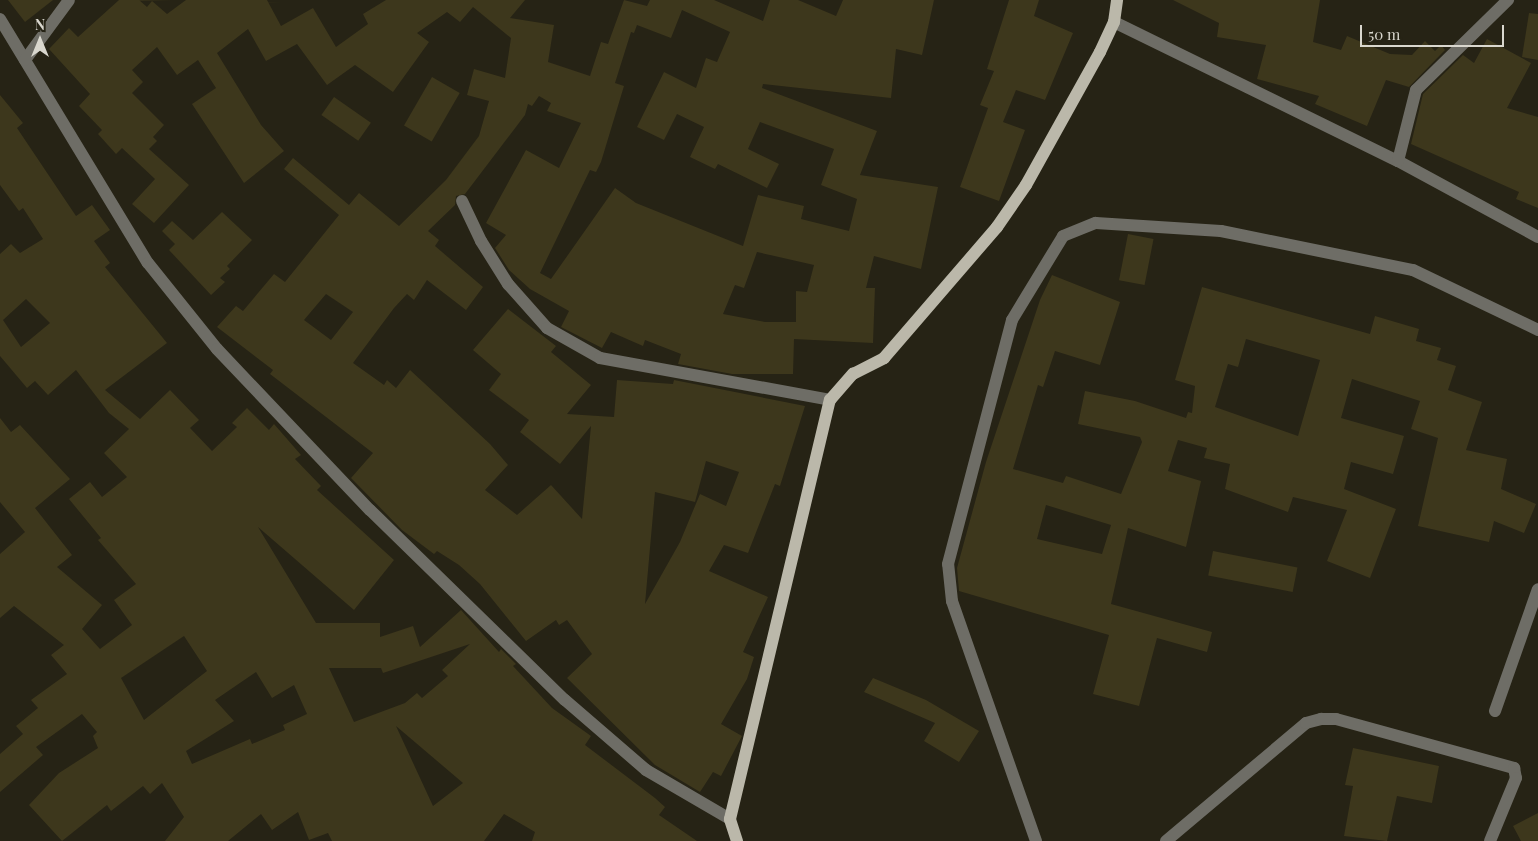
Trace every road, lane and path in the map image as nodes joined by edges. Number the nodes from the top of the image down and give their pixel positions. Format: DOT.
graph roads {
  1 [pos="69,0"];
  2 [pos="1117,0"];
  3 [pos="1508,0"];
  4 [pos="0,19"];
  5 [pos="1114,22"];
  6 [pos="25,60"];
  7 [pos="1398,161"];
  8 [pos="462,201"];
  9 [pos="1538,238"];
  10 [pos="1538,330"];
  11 [pos="830,400"];
  12 [pos="1538,588"];
  13 [pos="1495,711"];
  14 [pos="730,819"];
  15 [pos="737,841"];
  16 [pos="1036,841"];
  17 [pos="1166,841"];
  18 [pos="1490,841"];
  1 -- 6 [label="street"];
  2 -- 5 [label="main road"];
  3 -- 7 [label="street"];
  4 -- 6 [label="street"];
  5 -- 7 [label="street"];
  5 -- 11 [label="main road"];
  6 -- 14 [label="street"];
  7 -- 9 [label="street"];
  8 -- 11 [label="street"];
  10 -- 16 [label="street"];
  11 -- 14 [label="main road"];
  12 -- 13 [label="street"];
  14 -- 15 [label="main road"];
  17 -- 18 [label="street"];
}
